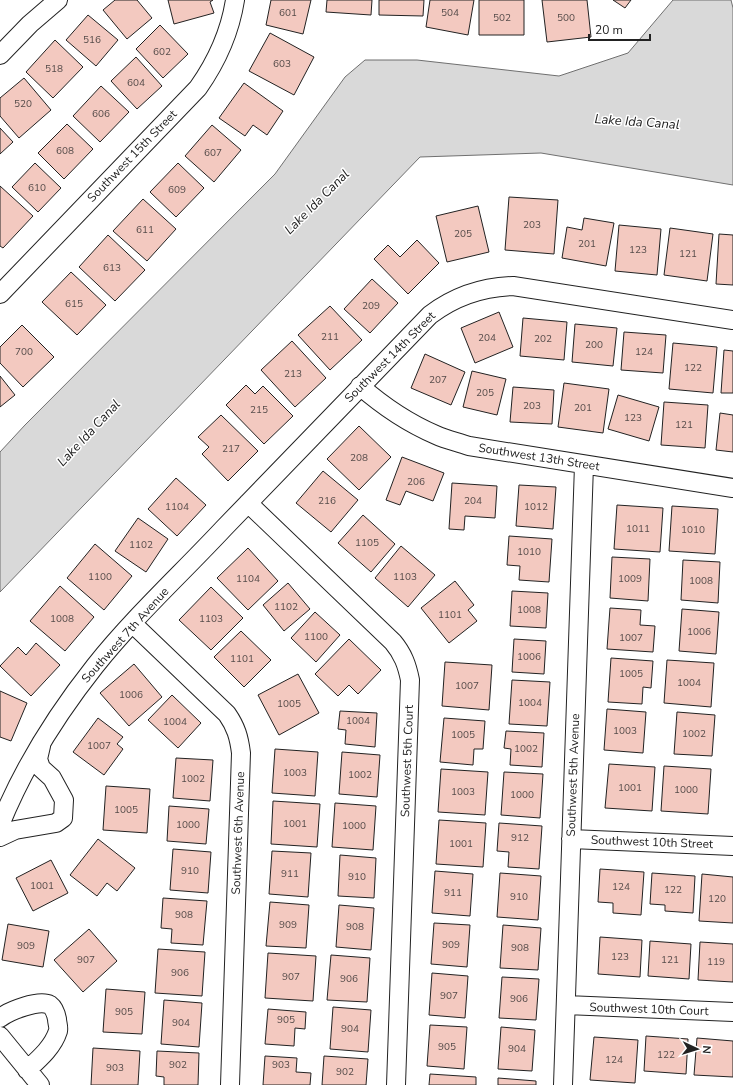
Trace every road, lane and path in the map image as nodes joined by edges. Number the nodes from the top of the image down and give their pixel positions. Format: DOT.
graph roads {
  1 [pos="58,0"];
  2 [pos="235,0"];
  3 [pos="0,55"];
  4 [pos="1,291"];
  5 [pos="733,320"];
  6 [pos="360,386"];
  7 [pos="584,465"];
  8 [pos="733,488"];
  9 [pos="248,503"];
  10 [pos="133,624"];
  11 [pos="41,745"];
  12 [pos="0,825"];
  13 [pos="0,837"];
  14 [pos="571,839"];
  15 [pos="733,846"];
  16 [pos="566,1005"];
  17 [pos="733,1012"];
  18 [pos="0,1018"];
  19 [pos="0,1036"];
  20 [pos="27,1070"];
  21 [pos="40,1085"];
  22 [pos="230,1085"];
  23 [pos="396,1085"];
  24 [pos="563,1085"];
  1 -- 3 [label="street"];
  2 -- 4 [label="street, Southwest 15th Street"];
  5 -- 6 [label="street, Southwest 14th Street"];
  6 -- 7 [label="street, Southwest 13th Street"];
  6 -- 9 [label="street, Southwest 14th Street"];
  7 -- 8 [label="street, Southwest 13th Street"];
  7 -- 14 [label="street, Southwest 5th Avenue"];
  9 -- 10 [label="street, Southwest 7th Avenue"];
  9 -- 23 [label="street, Southwest 5th Court"];
  10 -- 11 [label="street, Southwest 7th Avenue"];
  10 -- 22 [label="street, Southwest 6th Avenue"];
  11 -- 12 [label="street, Southwest 7th Avenue"];
  11 -- 13 [label="street"];
  14 -- 15 [label="street, Southwest 10th Street"];
  14 -- 16 [label="street, Southwest 5th Avenue"];
  16 -- 17 [label="street, Southwest 10th Court"];
  16 -- 24 [label="street, Southwest 5th Avenue"];
  18 -- 20 [label="street"];
  19 -- 20 [label="street"];
  20 -- 21 [label="street"];
}
